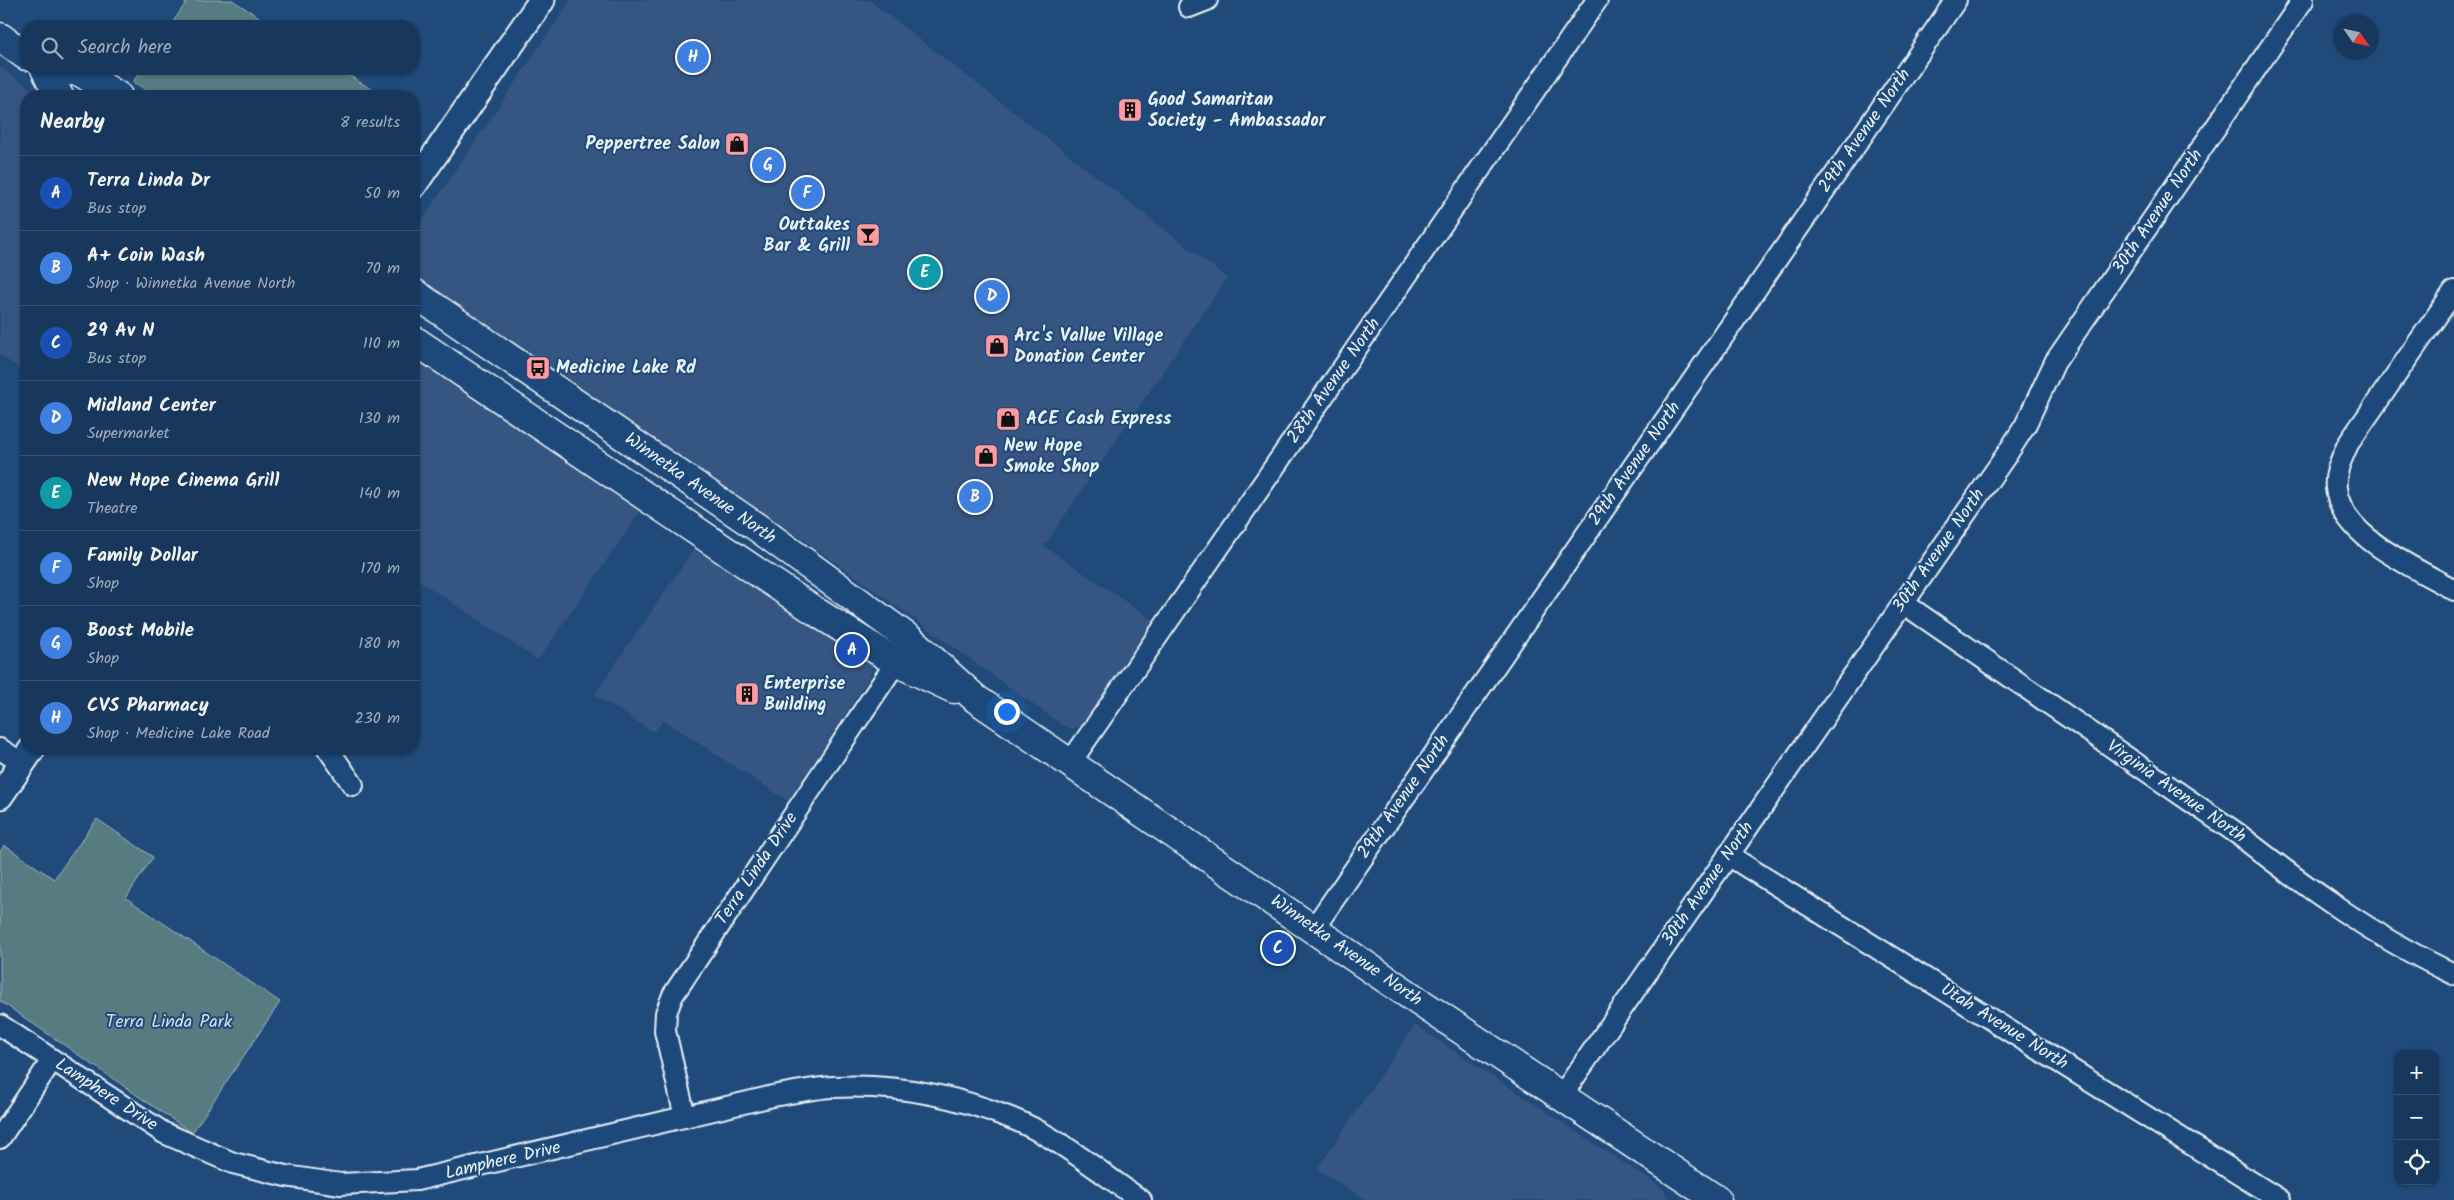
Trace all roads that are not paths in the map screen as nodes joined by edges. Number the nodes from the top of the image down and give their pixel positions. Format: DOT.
graph roads {
  1 [pos="542,0"];
  2 [pos="1597,0"];
  3 [pos="1956,0"];
  4 [pos="2303,0"];
  5 [pos="0,38"];
  6 [pos="20,52"];
  7 [pos="48,75"];
  8 [pos="85,75"];
  9 [pos="55,90"];
  10 [pos="108,90"];
  11 [pos="420,176"];
  12 [pos="2454,291"];
  13 [pos="420,297"];
  14 [pos="420,344"];
  15 [pos="2454,590"];
  16 [pos="1903,603"];
  17 [pos="911,640"];
  18 [pos="896,662"];
  19 [pos="976,699"];
  20 [pos="0,749"];
  21 [pos="20,754"];
  22 [pos="332,755"];
  23 [pos="27,756"];
  24 [pos="1070,763"];
  25 [pos="353,785"];
  26 [pos="0,796"];
  27 [pos="1728,855"];
  28 [pos="1314,928"];
  29 [pos="2454,974"];
  30 [pos="0,1025"];
  31 [pos="52,1060"];
  32 [pos="1562,1095"];
  33 [pos="685,1116"];
  34 [pos="0,1138"];
  35 [pos="1120,1194"];
  36 [pos="1706,1197"];
  37 [pos="1141,1200"];
  38 [pos="2280,1200"];
  1 -- 11 [label="street"];
  2 -- 24 [label="street, 28th Avenue North"];
  3 -- 28 [label="street, 29th Avenue North"];
  4 -- 16 [label="street, 30th Avenue North"];
  5 -- 6 [label="main road"];
  7 -- 9 [label="main road"];
  8 -- 10 [label="main road"];
  12 -- 15 [label="street"];
  13 -- 17 [label="main road, Winnetka Avenue North"];
  14 -- 18 [label="main road, Winnetka Avenue North"];
  16 -- 27 [label="street, 30th Avenue North"];
  16 -- 29 [label="street, Virginia Avenue North"];
  17 -- 18 [label="street, Terra Linda Drive"];
  17 -- 19 [label="main road, Winnetka Avenue North"];
  18 -- 19 [label="main road, Winnetka Avenue North"];
  18 -- 33 [label="street, Terra Linda Drive"];
  19 -- 24 [label="main road, Winnetka Avenue North"];
  20 -- 21 [label="street"];
  22 -- 25 [label="street"];
  23 -- 26 [label="street"];
  24 -- 28 [label="main road, Winnetka Avenue North"];
  27 -- 32 [label="street, 30th Avenue North"];
  27 -- 38 [label="street, Utah Avenue North"];
  28 -- 32 [label="main road, Winnetka Avenue North"];
  30 -- 31 [label="street, Lamphere Drive"];
  31 -- 33 [label="street, Lamphere Drive"];
  31 -- 34 [label="street"];
  32 -- 36 [label="main road, Winnetka Avenue North"];
  33 -- 35 [label="street, Lamphere Drive"];
  35 -- 37 [label="street, Lamphere Drive"];
}
